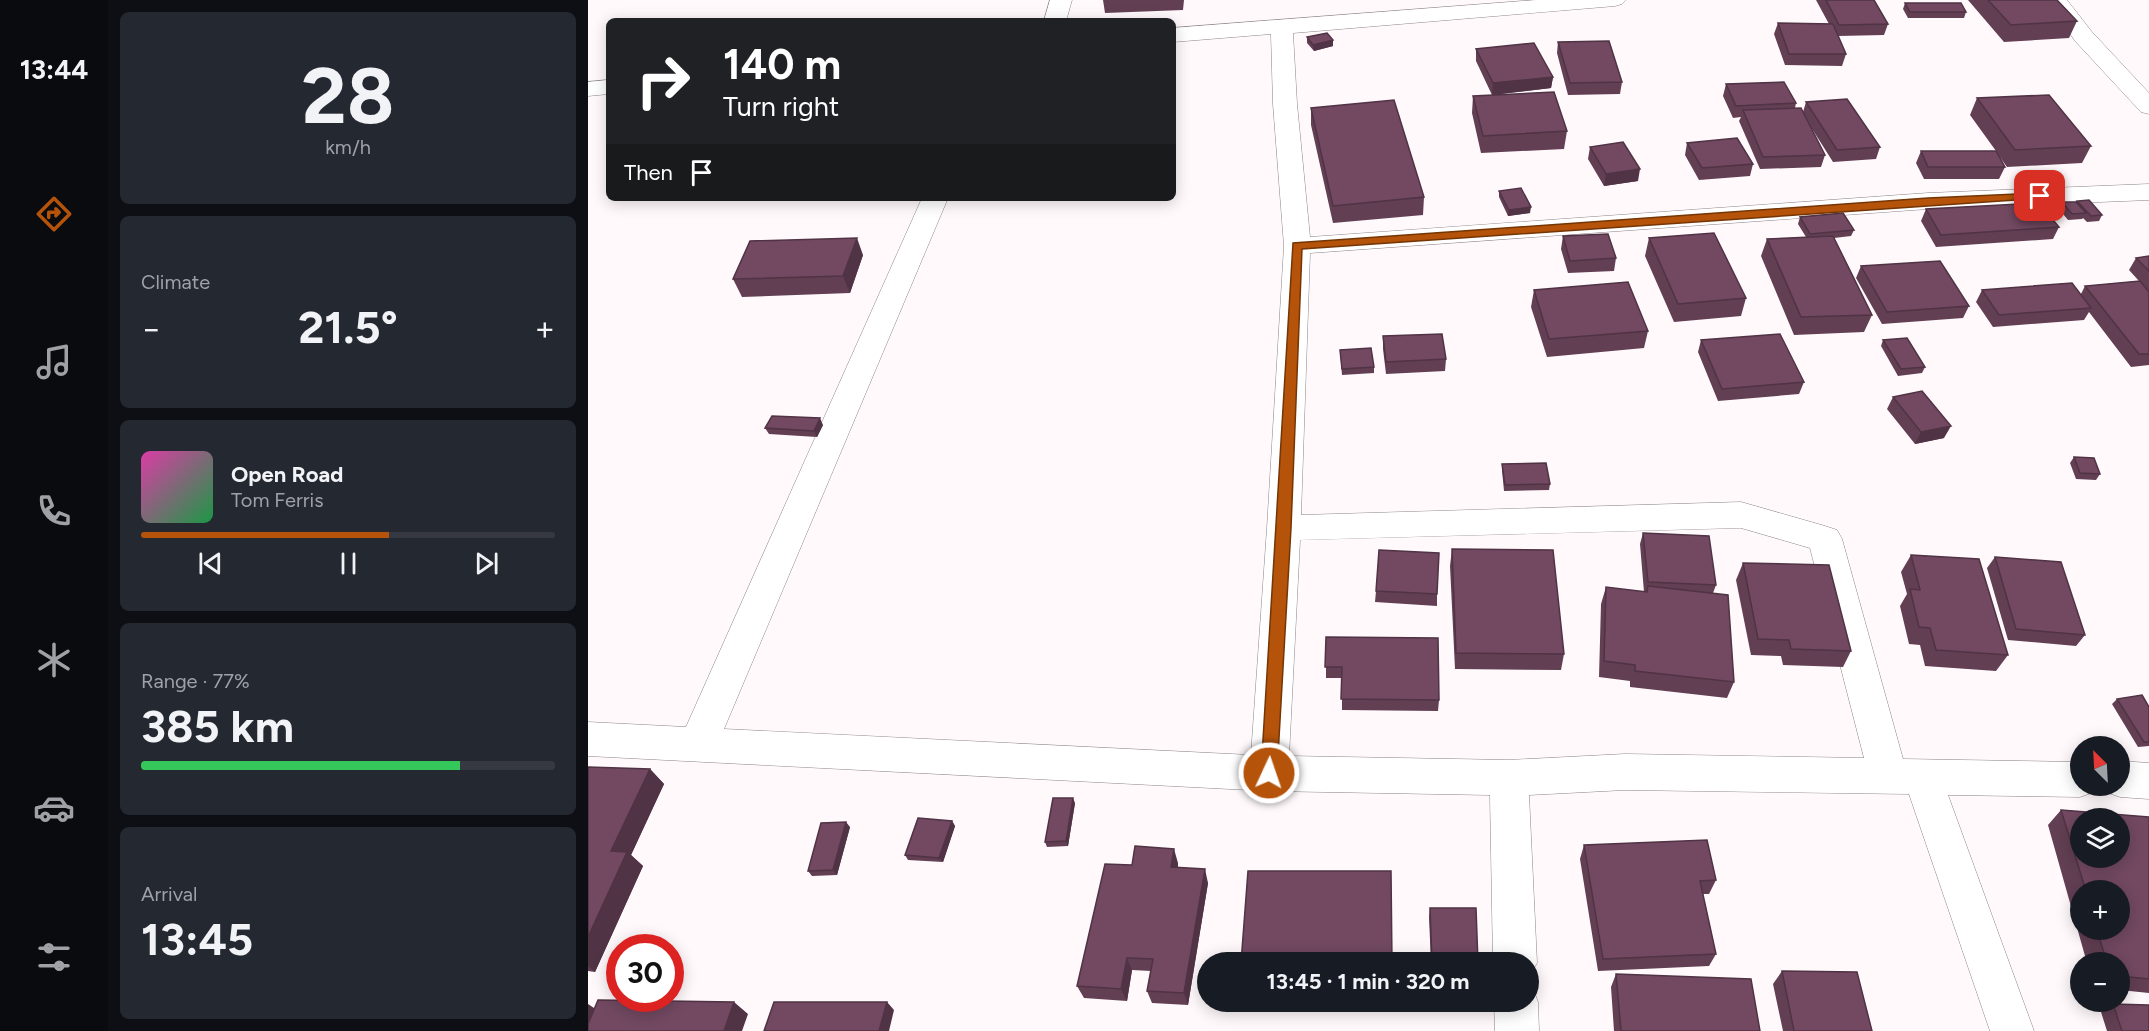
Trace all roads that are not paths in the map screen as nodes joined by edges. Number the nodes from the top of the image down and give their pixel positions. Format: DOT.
graph roads {
  1 [pos="1061,0"];
  2 [pos="1316,0"];
  3 [pos="1615,0"];
  4 [pos="2056,0"];
  5 [pos="1056,18"];
  6 [pos="1312,23"];
  7 [pos="1282,27"];
  8 [pos="1176,35"];
  9 [pos="606,87"];
  10 [pos="588,89"];
  11 [pos="2149,107"];
  12 [pos="2149,192"];
  13 [pos="934,201"];
  14 [pos="1297,246"];
  15 [pos="1284,528"];
  16 [pos="588,739"];
  17 [pos="698,744"];
  18 [pos="1269,773"];
  19 [pos="1905,775"];
  20 [pos="1509,778"];
  21 [pos="2070,779"];
  22 [pos="2130,780"];
  23 [pos="2149,781"];
  24 [pos="1515,952"];
  25 [pos="1516,1012"];
  26 [pos="1517,1031"];
  27 [pos="2012,1031"];
  1 -- 5 [label="street"];
  2 -- 6 [label="street"];
  3 -- 6 [label="street"];
  4 -- 11 [label="street"];
  6 -- 7 [label="street"];
  7 -- 8 [label="street"];
  7 -- 14 [label="street"];
  9 -- 10 [label="street"];
  12 -- 14 [label="street"];
  13 -- 17 [label="street"];
  14 -- 15 [label="street"];
  15 -- 18 [label="street"];
  15 -- 19 [label="street"];
  16 -- 17 [label="street"];
  17 -- 18 [label="street"];
  18 -- 20 [label="street"];
  19 -- 20 [label="street"];
  19 -- 21 [label="street"];
  19 -- 27 [label="street"];
  20 -- 24 [label="street"];
  22 -- 23 [label="street"];
  25 -- 26 [label="street"];
}
